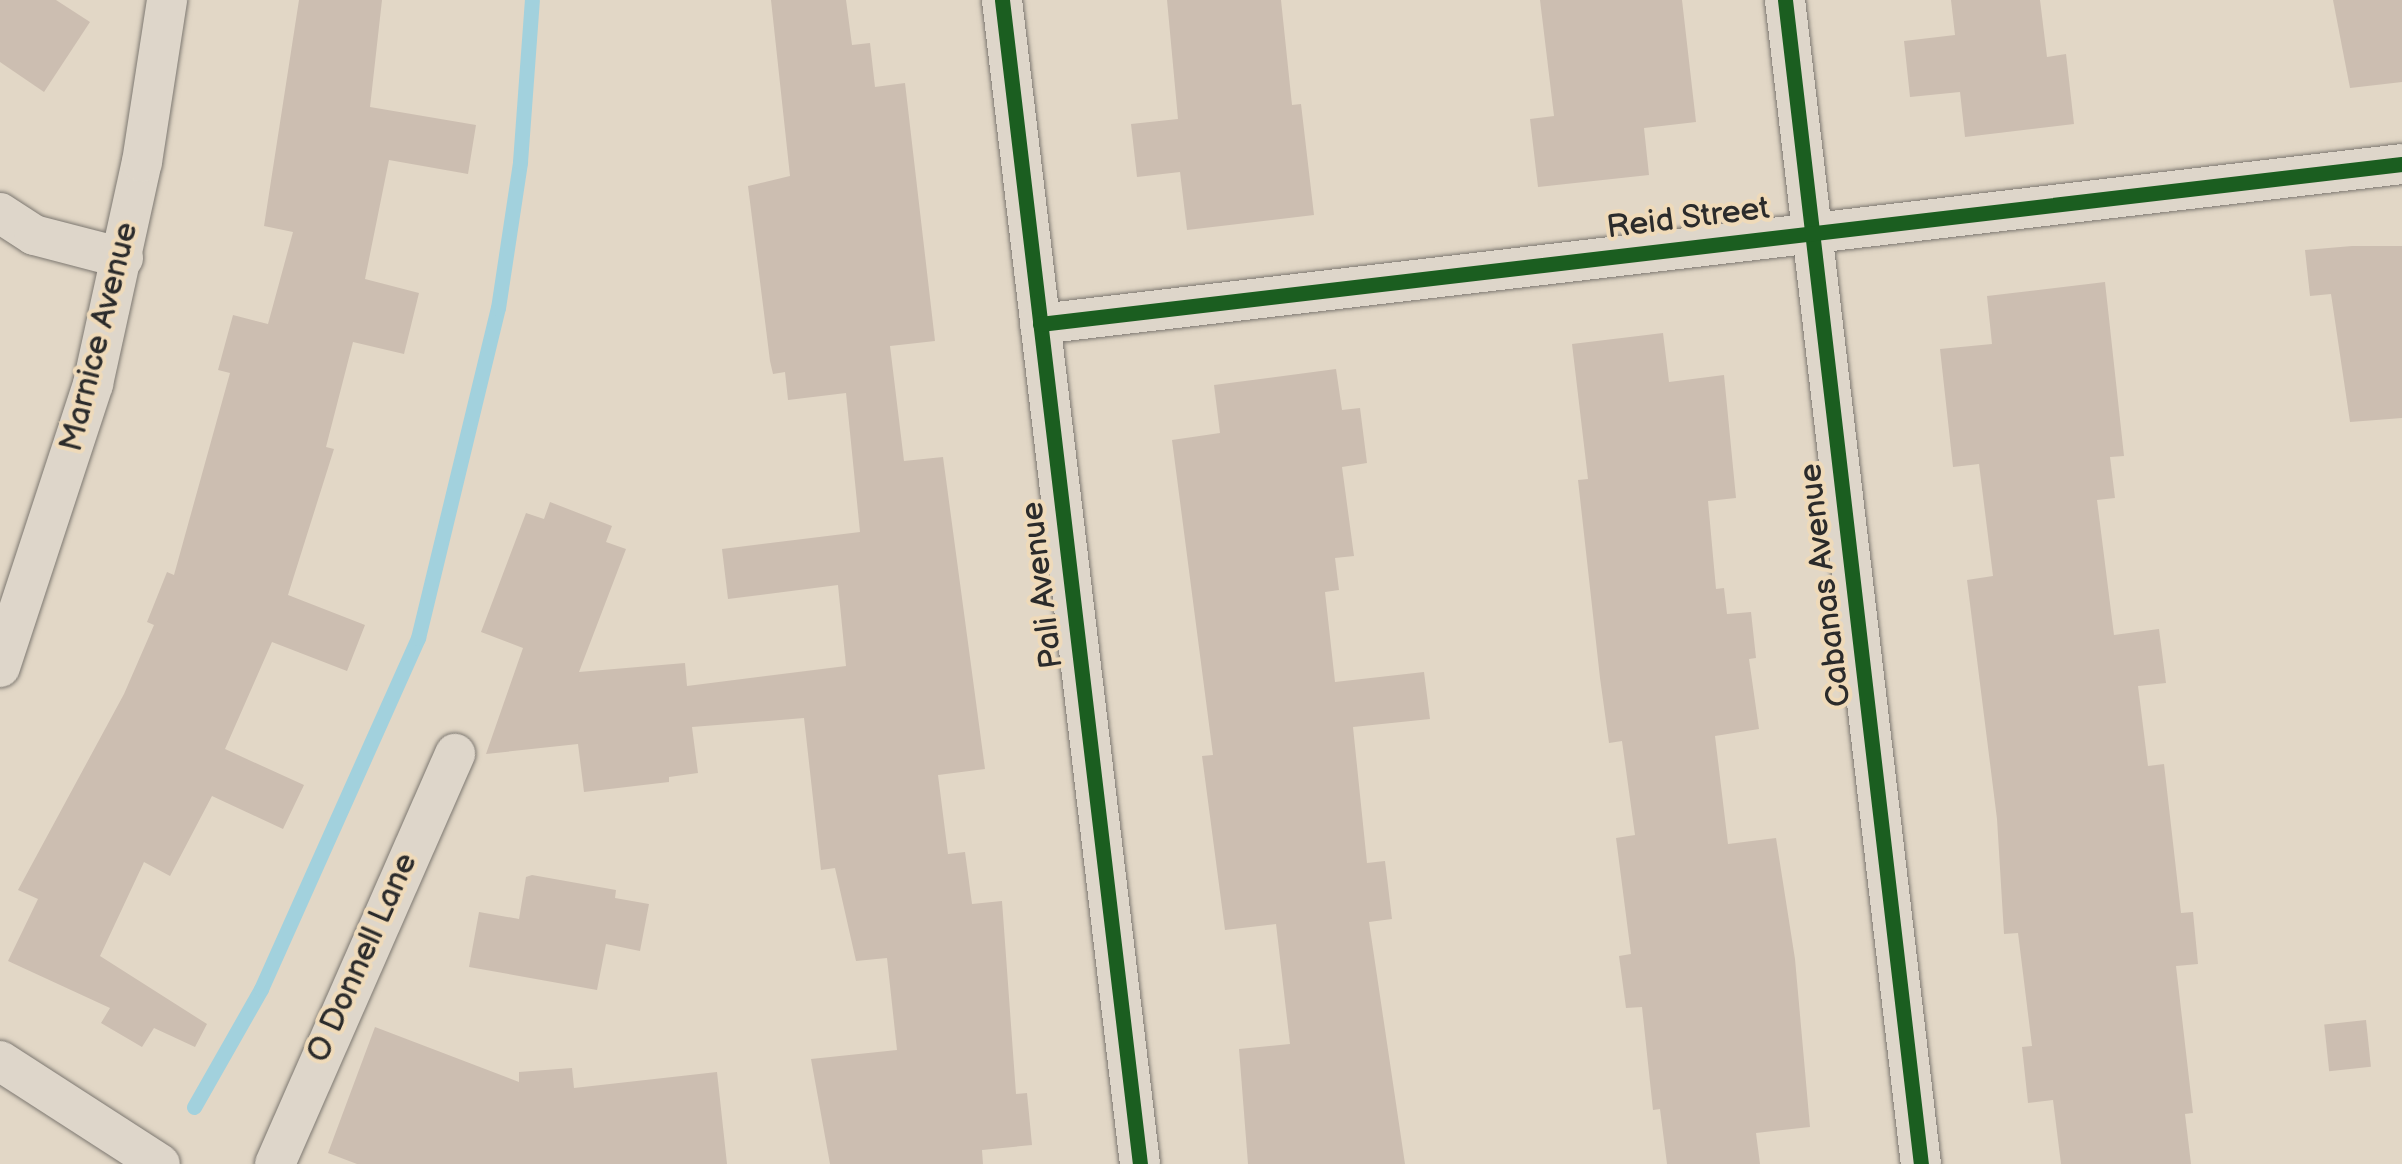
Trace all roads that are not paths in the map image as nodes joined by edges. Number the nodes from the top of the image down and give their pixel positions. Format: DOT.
graph roads {
  1 [pos="167,0"];
  2 [pos="1002,0"];
  3 [pos="1785,0"];
  4 [pos="2402,164"];
  5 [pos="0,213"];
  6 [pos="1812,232"];
  7 [pos="123,258"];
  8 [pos="1040,324"];
  9 [pos="0,667"];
  10 [pos="455,754"];
  11 [pos="0,1061"];
  12 [pos="160,1164"];
  13 [pos="275,1164"];
  14 [pos="1140,1164"];
  15 [pos="1921,1164"];
  1 -- 7 [label="street, Marnice Avenue"];
  2 -- 8 [label="street, Pali Avenue"];
  3 -- 6 [label="street, Cabanas Avenue"];
  4 -- 6 [label="street, Reid Street"];
  5 -- 7 [label="street"];
  6 -- 8 [label="street, Reid Street"];
  6 -- 15 [label="street, Cabanas Avenue"];
  7 -- 9 [label="street, Marnice Avenue"];
  8 -- 14 [label="street, Pali Avenue"];
  10 -- 13 [label="street, O Donnell Lane"];
  11 -- 12 [label="street"];
}
